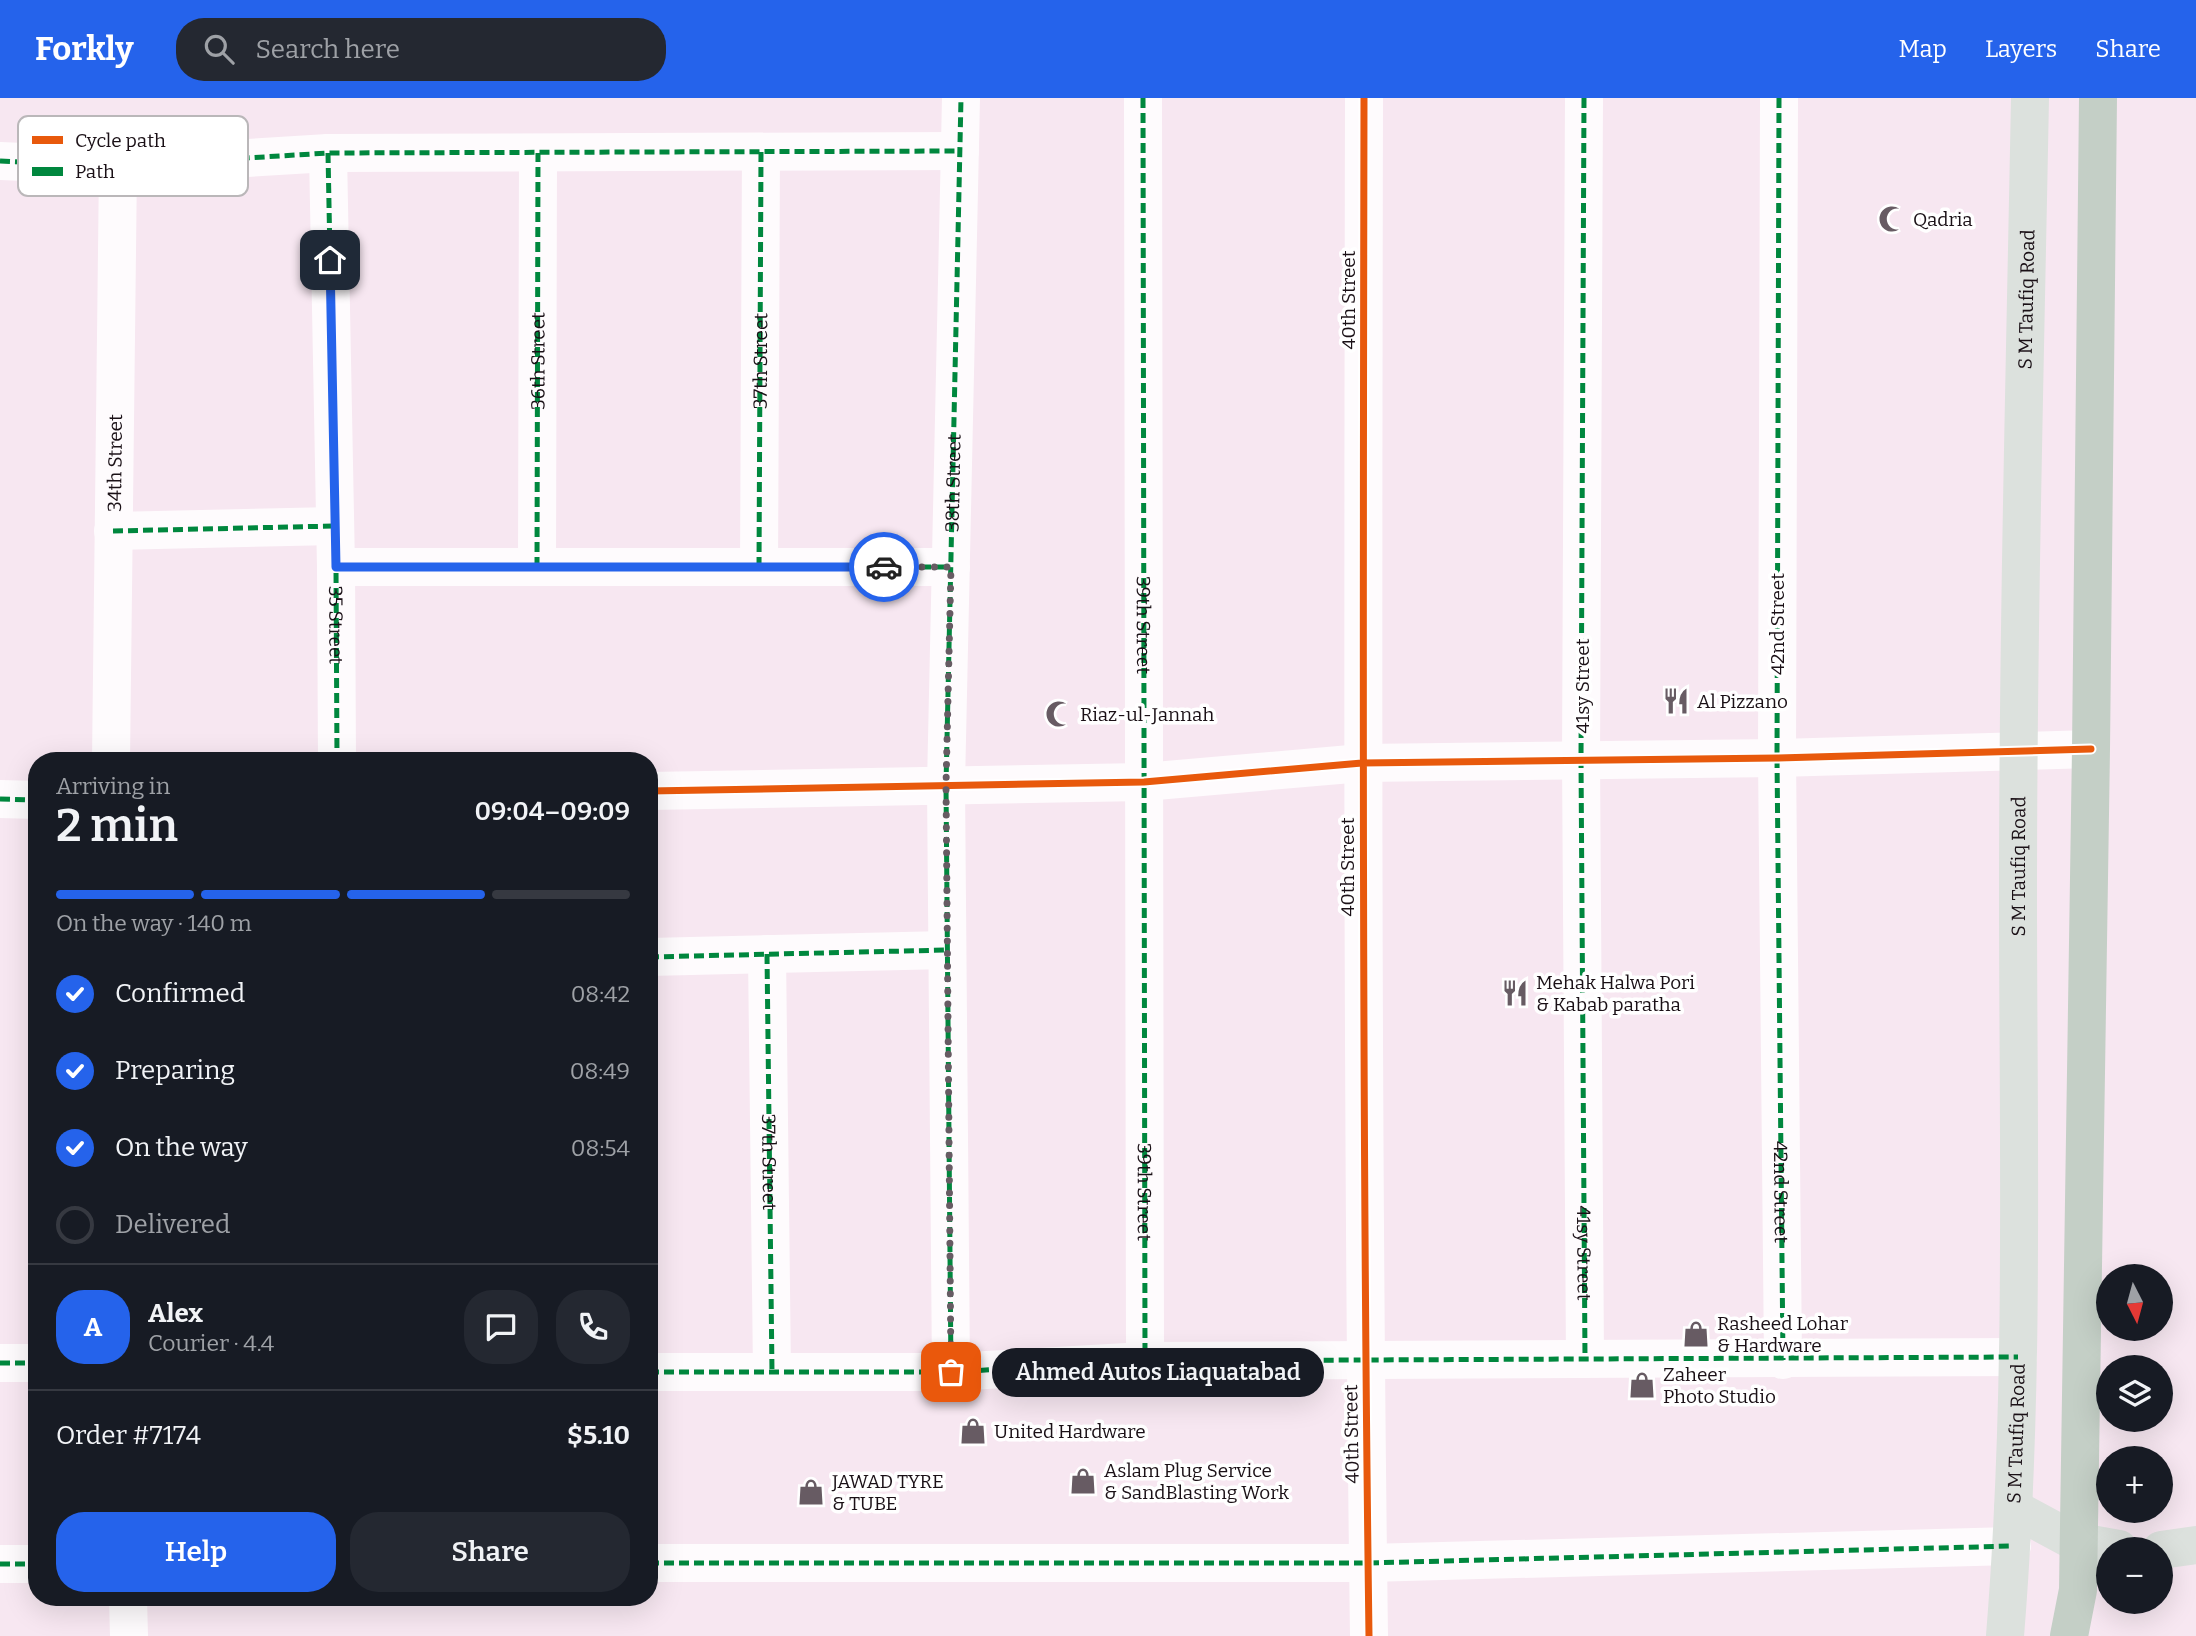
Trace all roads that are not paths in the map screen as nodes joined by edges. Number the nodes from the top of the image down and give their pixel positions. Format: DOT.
graph roads {
  1 [pos="961,98"];
  2 [pos="1143,98"];
  3 [pos="1364,98"];
  4 [pos="1584,98"];
  5 [pos="1779,98"];
  6 [pos="2030,98"];
  7 [pos="2098,98"];
  8 [pos="960,151"];
  9 [pos="761,152"];
  10 [pos="328,153"];
  11 [pos="538,153"];
  12 [pos="248,158"];
  13 [pos="0,162"];
  14 [pos="18,163"];
  15 [pos="118,196"];
  16 [pos="335,526"];
  17 [pos="113,531"];
  18 [pos="336,567"];
  19 [pos="537,567"];
  20 [pos="759,567"];
  21 [pos="951,567"];
  22 [pos="2091,749"];
  23 [pos="2018,751"];
  24 [pos="111,752"];
  25 [pos="337,752"];
  26 [pos="1777,758"];
  27 [pos="1581,760"];
  28 [pos="1362,763"];
  29 [pos="1144,782"];
  30 [pos="946,785"];
  31 [pos="658,791"];
  32 [pos="0,799"];
  33 [pos="28,800"];
  34 [pos="947,950"];
  35 [pos="767,954"];
  36 [pos="658,957"];
  37 [pos="2018,1357"];
  38 [pos="1585,1359"];
  39 [pos="1365,1360"];
  40 [pos="1783,1360"];
  41 [pos="1145,1361"];
  42 [pos="0,1363"];
  43 [pos="28,1363"];
  44 [pos="658,1372"];
  45 [pos="772,1372"];
  46 [pos="951,1372"];
  47 [pos="2013,1508"];
  48 [pos="2096,1545"];
  49 [pos="2196,1545"];
  50 [pos="2012,1546"];
  51 [pos="2173,1548"];
  52 [pos="658,1563"];
  53 [pos="1368,1563"];
  54 [pos="0,1564"];
  55 [pos="28,1564"];
  56 [pos="128,1606"];
  57 [pos="129,1636"];
  58 [pos="1369,1636"];
  59 [pos="2005,1636"];
  60 [pos="2069,1636"];
  1 -- 8 [label="street, 38th Street"];
  2 -- 29 [label="street, 39th Street"];
  3 -- 28 [label="street, 40th Street"];
  4 -- 27 [label="street, 41sy Street"];
  5 -- 26 [label="street, 42nd Street"];
  6 -- 23 [label="main road, S M Taufiq Road"];
  7 -- 22 [label="highway"];
  8 -- 9 [label="street"];
  8 -- 21 [label="street, 38th Street"];
  9 -- 11 [label="street"];
  9 -- 20 [label="street, 37th Street"];
  10 -- 11 [label="street"];
  10 -- 12 [label="street"];
  10 -- 16 [label="street, 35 Street"];
  11 -- 19 [label="street, 36th Street"];
  13 -- 14 [label="street"];
  15 -- 17 [label="street, 34th Street"];
  16 -- 17 [label="street"];
  16 -- 18 [label="street, 35 Street"];
  17 -- 24 [label="street, 34th Street"];
  18 -- 19 [label="street"];
  18 -- 25 [label="street, 35 Street"];
  19 -- 20 [label="street"];
  20 -- 21 [label="street"];
  21 -- 30 [label="street, 38th Street"];
  22 -- 23 [label="street"];
  22 -- 60 [label="highway"];
  23 -- 26 [label="street"];
  23 -- 37 [label="main road, S M Taufiq Road"];
  26 -- 27 [label="street"];
  26 -- 40 [label="street, 42nd Street"];
  27 -- 28 [label="street"];
  27 -- 38 [label="street, 41sy Street"];
  28 -- 29 [label="street"];
  28 -- 39 [label="street, 40th Street"];
  29 -- 30 [label="street"];
  29 -- 41 [label="street, 39th Street"];
  30 -- 31 [label="street"];
  30 -- 34 [label="street, 38th Street"];
  32 -- 33 [label="street"];
  34 -- 35 [label="street"];
  34 -- 46 [label="street, 38th Street"];
  35 -- 36 [label="street"];
  35 -- 45 [label="street, 37th Street"];
  37 -- 40 [label="street"];
  37 -- 47 [label="main road, S M Taufiq Road"];
  38 -- 39 [label="street"];
  38 -- 40 [label="street"];
  39 -- 41 [label="street"];
  39 -- 53 [label="street, 40th Street"];
  41 -- 46 [label="street"];
  42 -- 43 [label="street"];
  44 -- 45 [label="street"];
  45 -- 46 [label="street"];
  47 -- 48 [label="main road"];
  47 -- 50 [label="main road, S M Taufiq Road"];
  49 -- 51 [label="main road"];
  50 -- 53 [label="street"];
  50 -- 59 [label="main road, S M Taufiq Road"];
  52 -- 53 [label="street"];
  53 -- 58 [label="street, 40th Street"];
  54 -- 55 [label="street"];
  56 -- 57 [label="street"];
}
